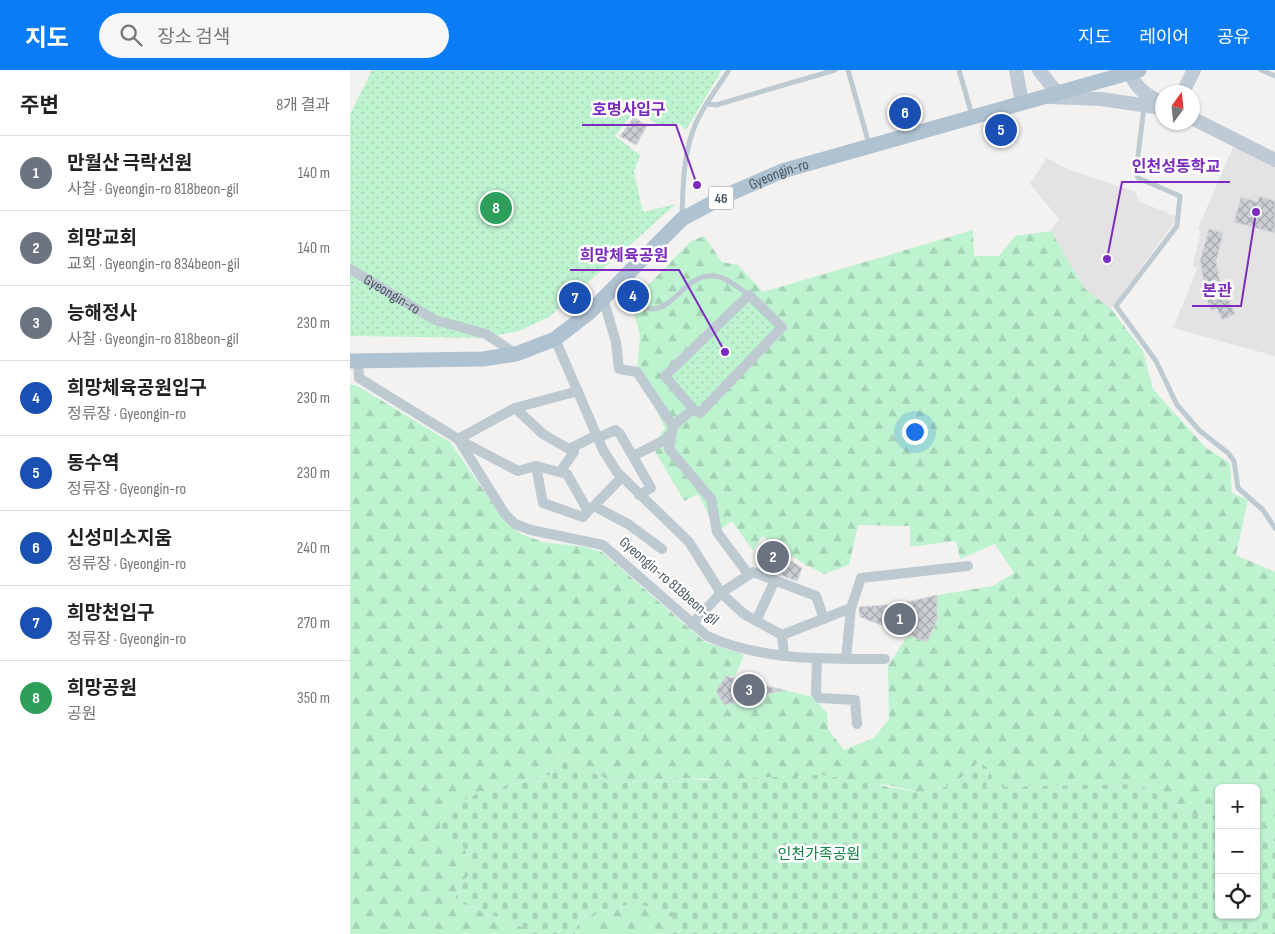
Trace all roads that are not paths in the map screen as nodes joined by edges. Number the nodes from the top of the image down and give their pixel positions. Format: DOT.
graph roads {
  1 [pos="729,70"];
  2 [pos="835,70"];
  3 [pos="848,70"];
  4 [pos="959,70"];
  5 [pos="1016,70"];
  6 [pos="1039,70"];
  7 [pos="1194,70"];
  8 [pos="1261,70"];
  9 [pos="1133,71"];
  10 [pos="1275,76"];
  11 [pos="1186,85"];
  12 [pos="1050,95"];
  13 [pos="1155,100"];
  14 [pos="1022,103"];
  15 [pos="707,104"];
  16 [pos="1144,105"];
  17 [pos="1155,107"];
  18 [pos="973,118"];
  19 [pos="1200,122"];
  20 [pos="869,146"];
  21 [pos="1275,160"];
  22 [pos="682,219"];
  23 [pos="350,269"];
  24 [pos="615,286"];
  25 [pos="749,295"];
  26 [pos="603,298"];
  27 [pos="555,339"];
  28 [pos="516,354"];
  29 [pos="354,361"];
  30 [pos="578,391"];
  31 [pos="515,408"];
  32 [pos="693,409"];
  33 [pos="672,429"];
  34 [pos="597,436"];
  35 [pos="458,439"];
  36 [pos="569,449"];
  37 [pos="633,456"];
  38 [pos="536,466"];
  39 [pos="560,472"];
  40 [pos="622,477"];
  41 [pos="639,494"];
  42 [pos="591,508"];
  43 [pos="1275,528"];
  44 [pos="662,549"];
  45 [pos="968,566"];
  46 [pos="749,575"];
  47 [pos="775,580"];
  48 [pos="721,593"];
  49 [pos="851,608"];
  50 [pos="824,618"];
  51 [pos="756,621"];
  52 [pos="692,624"];
  53 [pos="782,635"];
  54 [pos="784,656"];
  55 [pos="817,658"];
  56 [pos="846,659"];
  57 [pos="885,659"];
  58 [pos="857,724"];
  1 -- 15 [label="lane"];
  2 -- 15 [label="lane"];
  3 -- 20 [label="lane"];
  4 -- 18 [label="lane"];
  5 -- 14 [label="street"];
  6 -- 12 [label="street"];
  7 -- 11 [label="street"];
  8 -- 10 [label="lane"];
  9 -- 12 [label="main road, Gyeongin-ro / 46"];
  9 -- 13 [label="street"];
  12 -- 14 [label="main road, Gyeongin-ro / 46"];
  12 -- 16 [label="street"];
  14 -- 18 [label="main road, Gyeongin-ro / 46"];
  15 -- 22 [label="lane"];
  16 -- 17 [label="street"];
  16 -- 43 [label="lane"];
  18 -- 20 [label="main road, Gyeongin-ro / 46"];
  19 -- 21 [label="street"];
  20 -- 22 [label="main road, Gyeongin-ro / 46"];
  22 -- 24 [label="main road, Gyeongin-ro / 46"];
  23 -- 28 [label="street, Gyeongin-ro"];
  24 -- 25 [label="lane"];
  24 -- 26 [label="main road, Gyeongin-ro / 46"];
  25 -- 32 [label="street"];
  25 -- 32 [label="street"];
  26 -- 27 [label="main road, Gyeongin-ro / 46"];
  26 -- 33 [label="street"];
  27 -- 28 [label="main road, Gyeongin-ro / 46"];
  27 -- 30 [label="street"];
  28 -- 29 [label="main road, Gyeongin-ro / 46"];
  29 -- 35 [label="street, Gyeongin-ro 818beon-gil"];
  30 -- 31 [label="street"];
  30 -- 34 [label="street"];
  31 -- 35 [label="street"];
  31 -- 36 [label="street"];
  32 -- 33 [label="street"];
  33 -- 37 [label="street"];
  33 -- 46 [label="street"];
  34 -- 36 [label="street"];
  34 -- 37 [label="street"];
  34 -- 40 [label="street"];
  35 -- 38 [label="street, Gyeongin-ro 818beon-gil"];
  35 -- 52 [label="street, Gyeongin-ro 818beon-gil"];
  36 -- 39 [label="street"];
  37 -- 41 [label="street"];
  38 -- 39 [label="street, Gyeongin-ro 818beon-gil"];
  38 -- 42 [label="street, Gyeongin-ro 818beon-gil"];
  39 -- 42 [label="street"];
  40 -- 41 [label="street"];
  40 -- 42 [label="street"];
  41 -- 48 [label="street"];
  42 -- 44 [label="street, Gyeongin-ro 818beon-gil"];
  45 -- 49 [label="street"];
  46 -- 47 [label="street"];
  46 -- 48 [label="street"];
  47 -- 50 [label="street"];
  47 -- 51 [label="street"];
  48 -- 51 [label="street"];
  48 -- 52 [label="street"];
  49 -- 50 [label="street"];
  49 -- 56 [label="street"];
  50 -- 53 [label="street"];
  51 -- 53 [label="street"];
  52 -- 54 [label="street, Gyeongin-ro 818beon-gil"];
  53 -- 54 [label="street"];
  54 -- 55 [label="street, Gyeongin-ro 818beon-gil"];
  55 -- 56 [label="street, Gyeongin-ro 818beon-gil"];
  55 -- 58 [label="street"];
  56 -- 57 [label="street, Gyeongin-ro 818beon-gil"];
}
